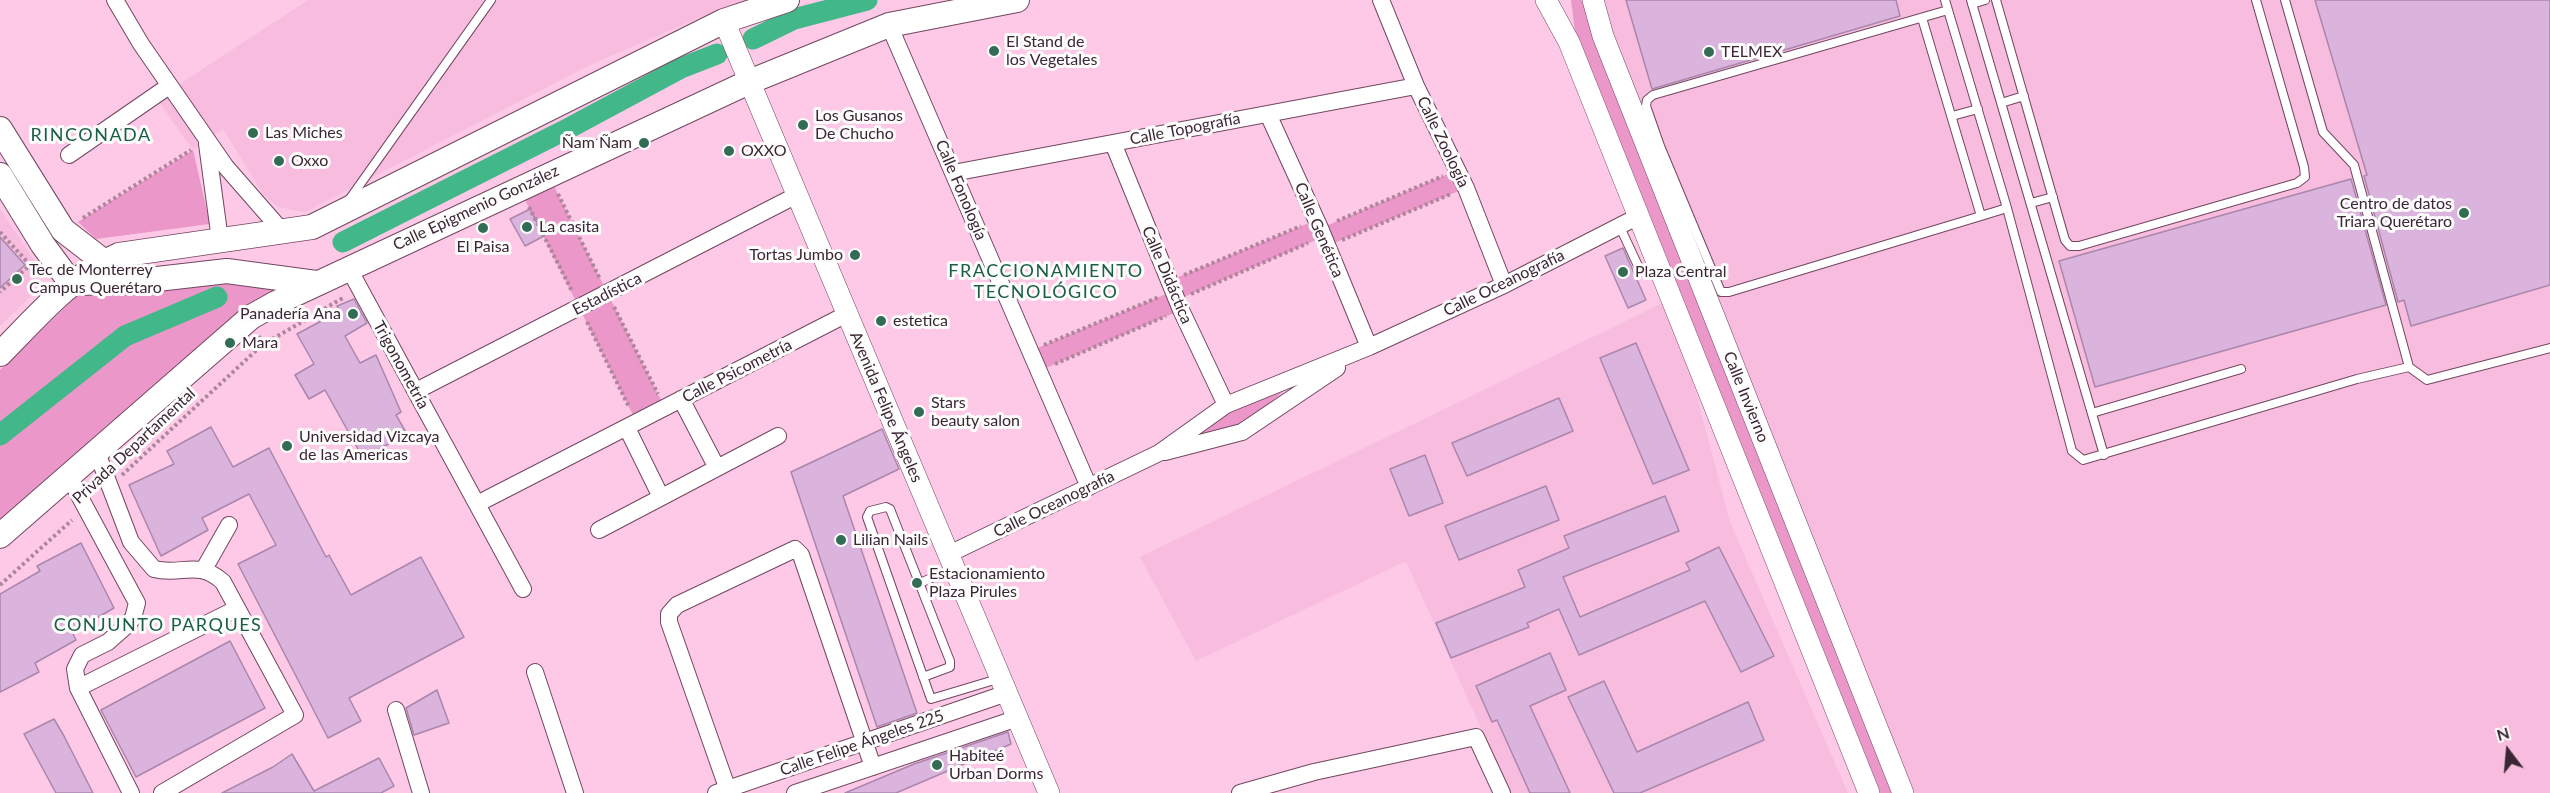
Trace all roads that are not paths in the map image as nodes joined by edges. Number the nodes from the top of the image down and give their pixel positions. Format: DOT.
graph roads {
  1 [pos="115,0"];
  2 [pos="491,0"];
  3 [pos="787,0"];
  4 [pos="1017,0"];
  5 [pos="1381,0"];
  6 [pos="1546,0"];
  7 [pos="1563,0"];
  8 [pos="1593,0"];
  9 [pos="1946,0"];
  10 [pos="1985,0"];
  11 [pos="1996,0"];
  12 [pos="2256,0"];
  13 [pos="2285,0"];
  14 [pos="1972,2"];
  15 [pos="1948,10"];
  16 [pos="1922,18"];
  17 [pos="724,21"];
  18 [pos="889,25"];
  19 [pos="1569,42"];
  20 [pos="749,82"];
  21 [pos="169,86"];
  22 [pos="1416,86"];
  23 [pos="2024,96"];
  24 [pos="2001,103"];
  25 [pos="1978,109"];
  26 [pos="1268,114"];
  27 [pos="1952,117"];
  28 [pos="0,129"];
  29 [pos="207,140"];
  30 [pos="1113,143"];
  31 [pos="69,155"];
  32 [pos="953,173"];
  33 [pos="0,175"];
  34 [pos="797,195"];
  35 [pos="2053,197"];
  36 [pos="2031,203"];
  37 [pos="2007,208"];
  38 [pos="339,213"];
  39 [pos="1981,216"];
  40 [pos="1628,221"];
  41 [pos="282,231"];
  42 [pos="220,240"];
  43 [pos="103,261"];
  44 [pos="1640,270"];
  45 [pos="333,275"];
  46 [pos="71,283"];
  47 [pos="1504,285"];
  48 [pos="847,314"];
  49 [pos="1369,346"];
  50 [pos="2550,348"];
  51 [pos="0,354"];
  52 [pos="2409,367"];
  53 [pos="2241,369"];
  54 [pos="416,391"];
  55 [pos="681,399"];
  56 [pos="1226,405"];
  57 [pos="2092,413"];
  58 [pos="632,425"];
  59 [pos="778,436"];
  60 [pos="96,450"];
  61 [pos="1159,453"];
  62 [pos="2104,455"];
  63 [pos="717,468"];
  64 [pos="68,475"];
  65 [pos="1089,487"];
  66 [pos="661,497"];
  67 [pos="477,504"];
  68 [pos="229,525"];
  69 [pos="599,530"];
  70 [pos="0,536"];
  71 [pos="130,542"];
  72 [pos="110,554"];
  73 [pos="951,561"];
  74 [pos="204,569"];
  75 [pos="918,584"];
  76 [pos="524,589"];
  77 [pos="236,609"];
  78 [pos="535,672"];
  79 [pos="923,677"];
  80 [pos="1004,686"];
  81 [pos="78,688"];
  82 [pos="396,710"];
  83 [pos="1018,718"];
  84 [pos="866,742"];
  85 [pos="873,767"];
  86 [pos="724,792"];
  87 [pos="131,793"];
  88 [pos="162,793"];
  89 [pos="421,793"];
  90 [pos="575,793"];
  91 [pos="795,793"];
  92 [pos="1049,793"];
  93 [pos="1240,793"];
  94 [pos="1502,793"];
  95 [pos="1869,793"];
  96 [pos="1903,793"];
  1 -- 21 [label="street"];
  2 -- 38 [label="lane"];
  3 -- 17 [label="main road"];
  4 -- 18 [label="main road, Calle Epigmenio González"];
  5 -- 22 [label="street, Calle Zoología"];
  6 -- 19 [label="street"];
  7 -- 19 [label="street"];
  8 -- 96 [label="street, Calle Invierno"];
  9 -- 15 [label="lane"];
  10 -- 14 [label="lane"];
  11 -- 23 [label="lane"];
  12 -- 35 [label="lane"];
  13 -- 52 [label="lane"];
  14 -- 24 [label="lane"];
  15 -- 16 [label="lane"];
  15 -- 25 [label="lane"];
  16 -- 27 [label="lane"];
  16 -- 39 [label="lane"];
  17 -- 20 [label="street, Avenida Felipe Ángeles"];
  17 -- 38 [label="main road"];
  18 -- 20 [label="main road, Calle Epigmenio González"];
  18 -- 32 [label="street, Calle Fonología"];
  19 -- 40 [label="street, Calle Invierno"];
  20 -- 34 [label="street, Avenida Felipe Ángeles"];
  20 -- 45 [label="main road, Calle Epigmenio González"];
  21 -- 29 [label="street"];
  21 -- 31 [label="street"];
  22 -- 26 [label="street, Calle Topografía"];
  22 -- 47 [label="street, Calle Zoología"];
  23 -- 24 [label="lane"];
  23 -- 35 [label="lane"];
  24 -- 36 [label="lane"];
  25 -- 27 [label="lane"];
  25 -- 37 [label="lane"];
  26 -- 30 [label="street, Calle Topografía"];
  26 -- 49 [label="street, Calle Genética"];
  27 -- 39 [label="lane"];
  28 -- 43 [label="main road"];
  29 -- 41 [label="street"];
  29 -- 42 [label="street"];
  30 -- 32 [label="street, Calle Topografía"];
  30 -- 56 [label="street, Calle Didáctica"];
  32 -- 65 [label="street, Calle Fonología"];
  33 -- 46 [label="main road"];
  34 -- 48 [label="street, Avenida Felipe Ángeles"];
  34 -- 54 [label="street, Estadística"];
  35 -- 36 [label="lane"];
  36 -- 57 [label="lane"];
  37 -- 39 [label="lane"];
  37 -- 62 [label="lane"];
  38 -- 41 [label="main road"];
  40 -- 44 [label="lane"];
  40 -- 47 [label="street, Calle Oceanografía"];
  40 -- 95 [label="street, Calle Invierno"];
  41 -- 42 [label="main road"];
  42 -- 43 [label="main road"];
  43 -- 46 [label="main road"];
  45 -- 46 [label="main road"];
  45 -- 54 [label="street, Trigonometría"];
  45 -- 60 [label="main road, Calle Epigmenio González"];
  46 -- 51 [label="main road"];
  47 -- 49 [label="street, Calle Oceanografía"];
  48 -- 55 [label="street, Calle Psicometría"];
  48 -- 73 [label="street, Avenida Felipe Ángeles"];
  49 -- 56 [label="street, Calle Oceanografía"];
  49 -- 61 [label="street, Calle Oceanografía"];
  50 -- 52 [label="lane"];
  52 -- 62 [label="lane"];
  53 -- 57 [label="lane"];
  54 -- 67 [label="street, Trigonometría"];
  55 -- 58 [label="street, Calle Psicometría"];
  55 -- 63 [label="street"];
  56 -- 61 [label="street, Calle Oceanografía"];
  57 -- 62 [label="lane"];
  58 -- 66 [label="street"];
  58 -- 67 [label="street, Calle Psicometría"];
  59 -- 63 [label="street"];
  60 -- 64 [label="main road, Calle Epigmenio González"];
  60 -- 71 [label="street"];
  61 -- 65 [label="street, Calle Oceanografía"];
  63 -- 66 [label="street"];
  64 -- 70 [label="main road, Calle Epigmenio González"];
  64 -- 72 [label="street"];
  65 -- 73 [label="street, Calle Oceanografía"];
  66 -- 69 [label="street"];
  67 -- 76 [label="street, Trigonometría"];
  68 -- 74 [label="street"];
  71 -- 72 [label="street"];
  71 -- 74 [label="street"];
  72 -- 81 [label="street"];
  73 -- 75 [label="lane"];
  73 -- 80 [label="street, Avenida Felipe Ángeles"];
  74 -- 77 [label="street"];
  75 -- 79 [label="lane"];
  75 -- 79 [label="lane"];
  77 -- 81 [label="street"];
  77 -- 88 [label="street"];
  78 -- 90 [label="street"];
  79 -- 80 [label="lane"];
  80 -- 83 [label="street, Avenida Felipe Ángeles"];
  80 -- 84 [label="street, Calle Felipe Ángeles 225"];
  81 -- 87 [label="street"];
  82 -- 89 [label="street"];
  83 -- 85 [label="street, Calle Felipe Ángeles 225"];
  83 -- 92 [label="street, Avenida Felipe Ángeles"];
  84 -- 85 [label="street"];
  84 -- 86 [label="street, Calle Felipe Ángeles 225"];
  84 -- 86 [label="street"];
  85 -- 91 [label="street, Calle Felipe Ángeles 225"];
  93 -- 94 [label="street"];
}
